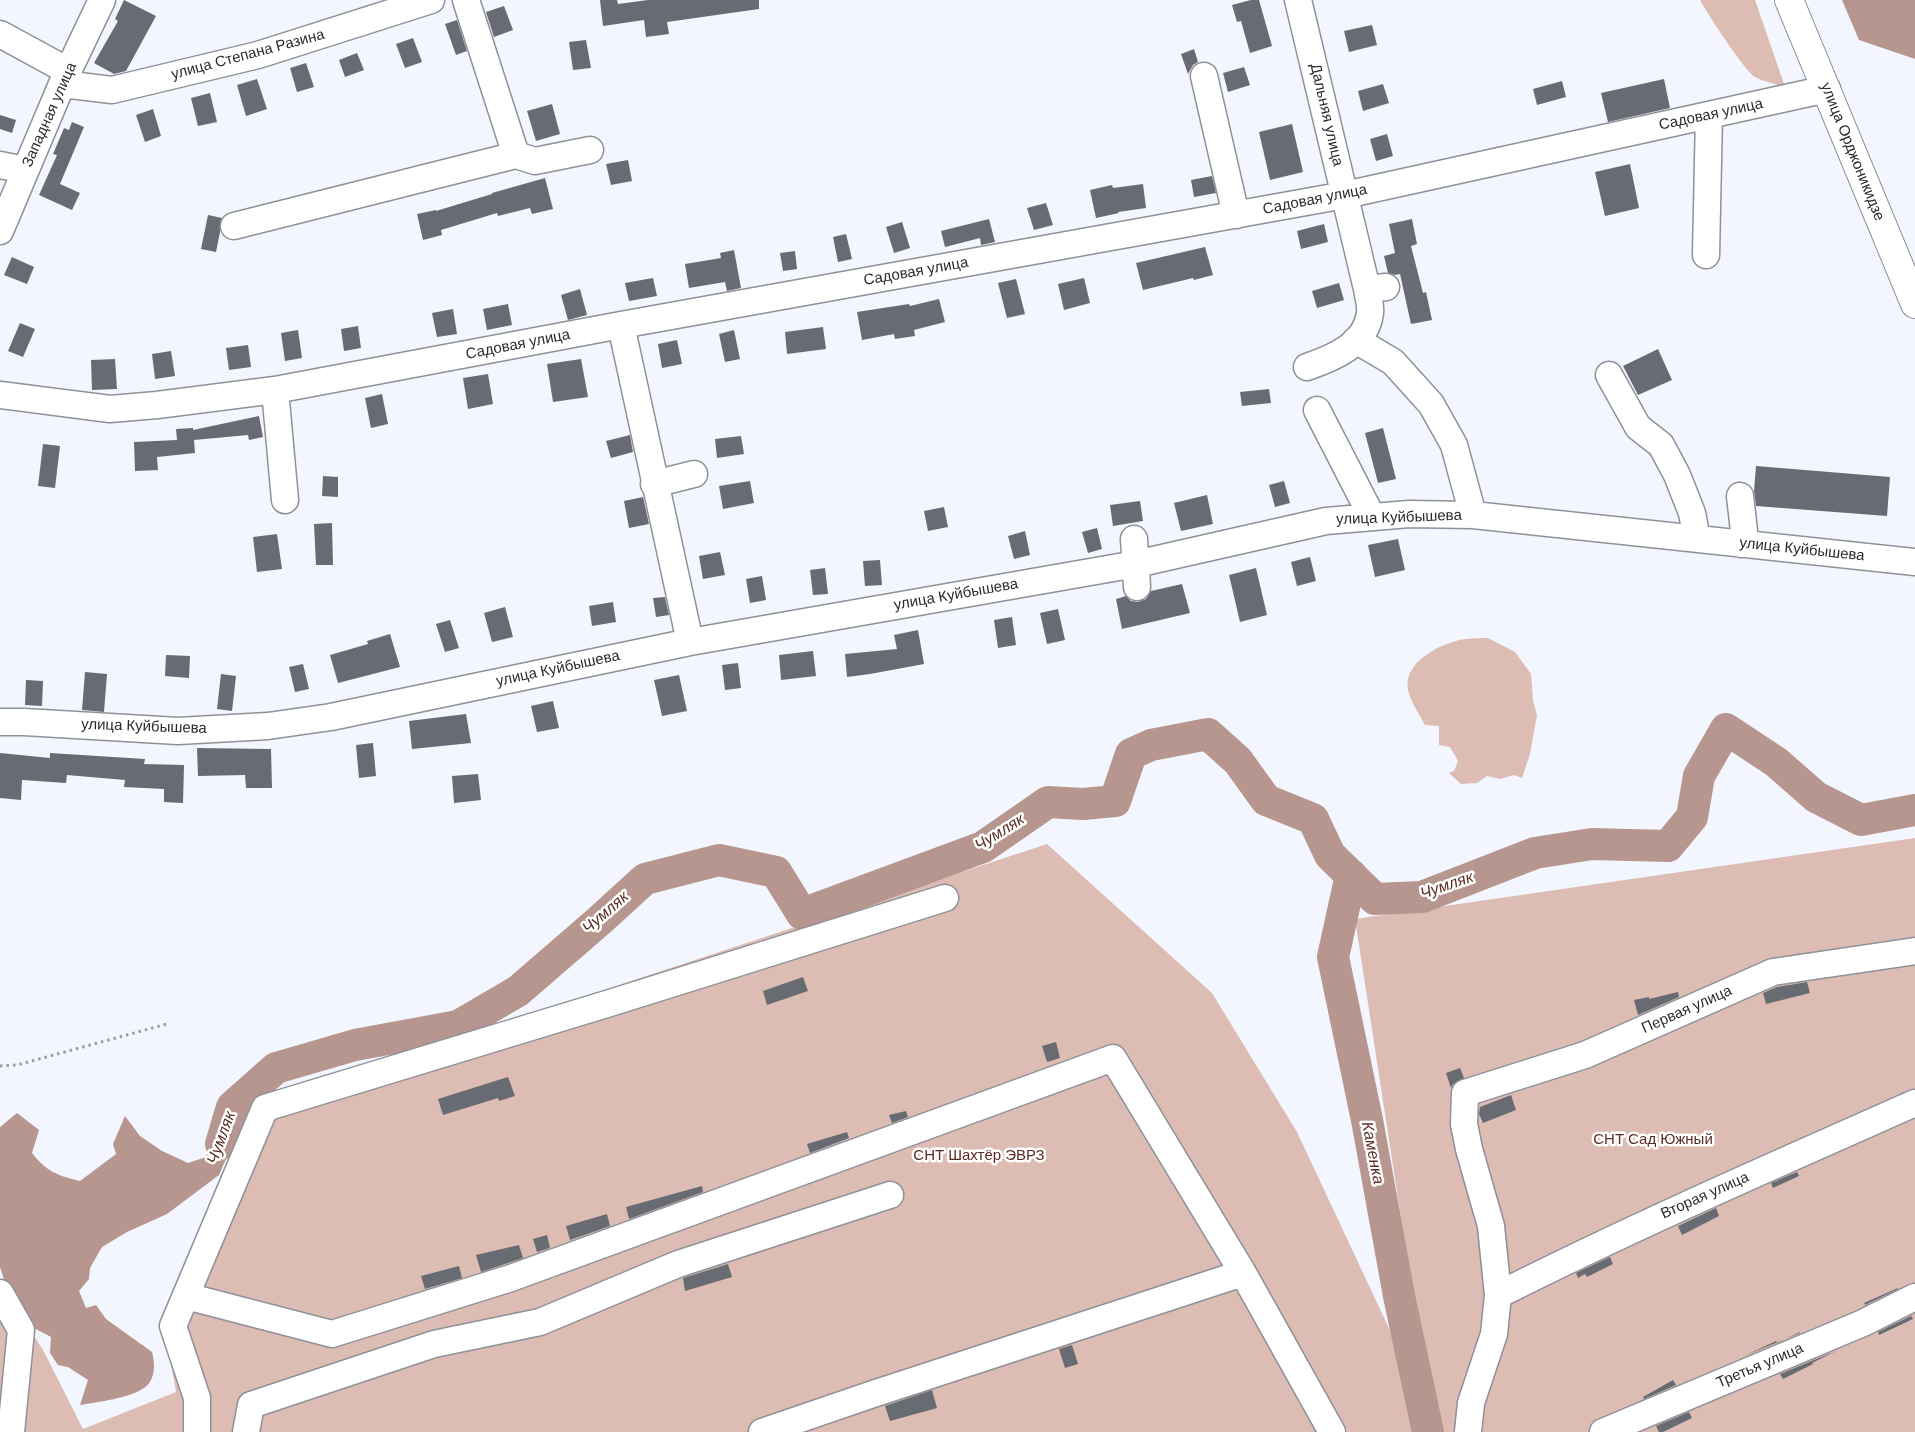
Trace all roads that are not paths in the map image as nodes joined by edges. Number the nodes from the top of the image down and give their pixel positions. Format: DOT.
graph roads {
  1 [pos="102,0"];
  2 [pos="431,0"];
  3 [pos="466,0"];
  4 [pos="1298,0"];
  5 [pos="1790,0"];
  6 [pos="0,34"];
  7 [pos="1204,76"];
  8 [pos="65,78"];
  9 [pos="1827,89"];
  10 [pos="1709,115"];
  11 [pos="590,150"];
  12 [pos="516,154"];
  13 [pos="0,166"];
  14 [pos="25,170"];
  15 [pos="1345,196"];
  16 [pos="1236,214"];
  17 [pos="234,226"];
  18 [pos="0,231"];
  19 [pos="1706,255"];
  20 [pos="1915,304"];
  21 [pos="621,325"];
  22 [pos="1356,340"];
  23 [pos="1306,367"];
  24 [pos="1609,375"];
  25 [pos="275,390"];
  26 [pos="0,395"];
  27 [pos="1318,410"];
  28 [pos="694,474"];
  29 [pos="654,484"];
  30 [pos="1740,496"];
  31 [pos="285,500"];
  32 [pos="1473,515"];
  33 [pos="1372,517"];
  34 [pos="1697,539"];
  35 [pos="1741,544"];
  36 [pos="1915,562"];
  37 [pos="690,642"];
  38 [pos="0,722"];
  39 [pos="945,898"];
  40 [pos="1915,951"];
  41 [pos="1915,1103"];
  42 [pos="890,1195"];
  43 [pos="1243,1273"];
  44 [pos="0,1293"];
  45 [pos="1498,1294"];
  46 [pos="186,1296"];
  47 [pos="1915,1297"];
  48 [pos="11,1432"];
  49 [pos="197,1432"];
  50 [pos="246,1432"];
  51 [pos="762,1432"];
  52 [pos="1332,1432"];
  53 [pos="1468,1432"];
  54 [pos="1603,1432"];
  1 -- 8 [label="street, Западная улица"];
  2 -- 8 [label="street, улица Степана Разина"];
  3 -- 12 [label="street"];
  4 -- 15 [label="street, Дальняя улица"];
  5 -- 9 [label="main road, улица Орджоникидзе"];
  6 -- 8 [label="street"];
  7 -- 16 [label="street"];
  8 -- 14 [label="street, Западная улица"];
  9 -- 10 [label="street, Садовая улица"];
  9 -- 20 [label="main road, улица Орджоникидзе"];
  10 -- 15 [label="street, Садовая улица"];
  10 -- 19 [label="street"];
  11 -- 12 [label="street"];
  12 -- 17 [label="street"];
  13 -- 14 [label="street"];
  14 -- 18 [label="street, Западная улица"];
  15 -- 16 [label="street, Садовая улица"];
  15 -- 22 [label="street, Дальняя улица"];
  16 -- 21 [label="street, Садовая улица"];
  21 -- 25 [label="street, Садовая улица"];
  21 -- 29 [label="street"];
  22 -- 23 [label="street"];
  22 -- 32 [label="street"];
  24 -- 34 [label="street"];
  25 -- 26 [label="street, Садовая улица"];
  25 -- 31 [label="street"];
  27 -- 33 [label="street"];
  28 -- 29 [label="street"];
  29 -- 37 [label="street"];
  30 -- 35 [label="street"];
  32 -- 33 [label="street, улица Куйбышева"];
  32 -- 34 [label="street, улица Куйбышева"];
  33 -- 37 [label="street, улица Куйбышева"];
  34 -- 35 [label="street, улица Куйбышева"];
  35 -- 36 [label="street, улица Куйбышева"];
  37 -- 38 [label="street, улица Куйбышева"];
  39 -- 46 [label="street"];
  40 -- 45 [label="street, Первая улица"];
  41 -- 45 [label="street, Вторая улица"];
  42 -- 50 [label="street"];
  43 -- 46 [label="street"];
  43 -- 51 [label="street"];
  43 -- 52 [label="street"];
  44 -- 48 [label="street"];
  45 -- 53 [label="street"];
  46 -- 49 [label="street"];
  47 -- 54 [label="street, Третья улица"];
}
